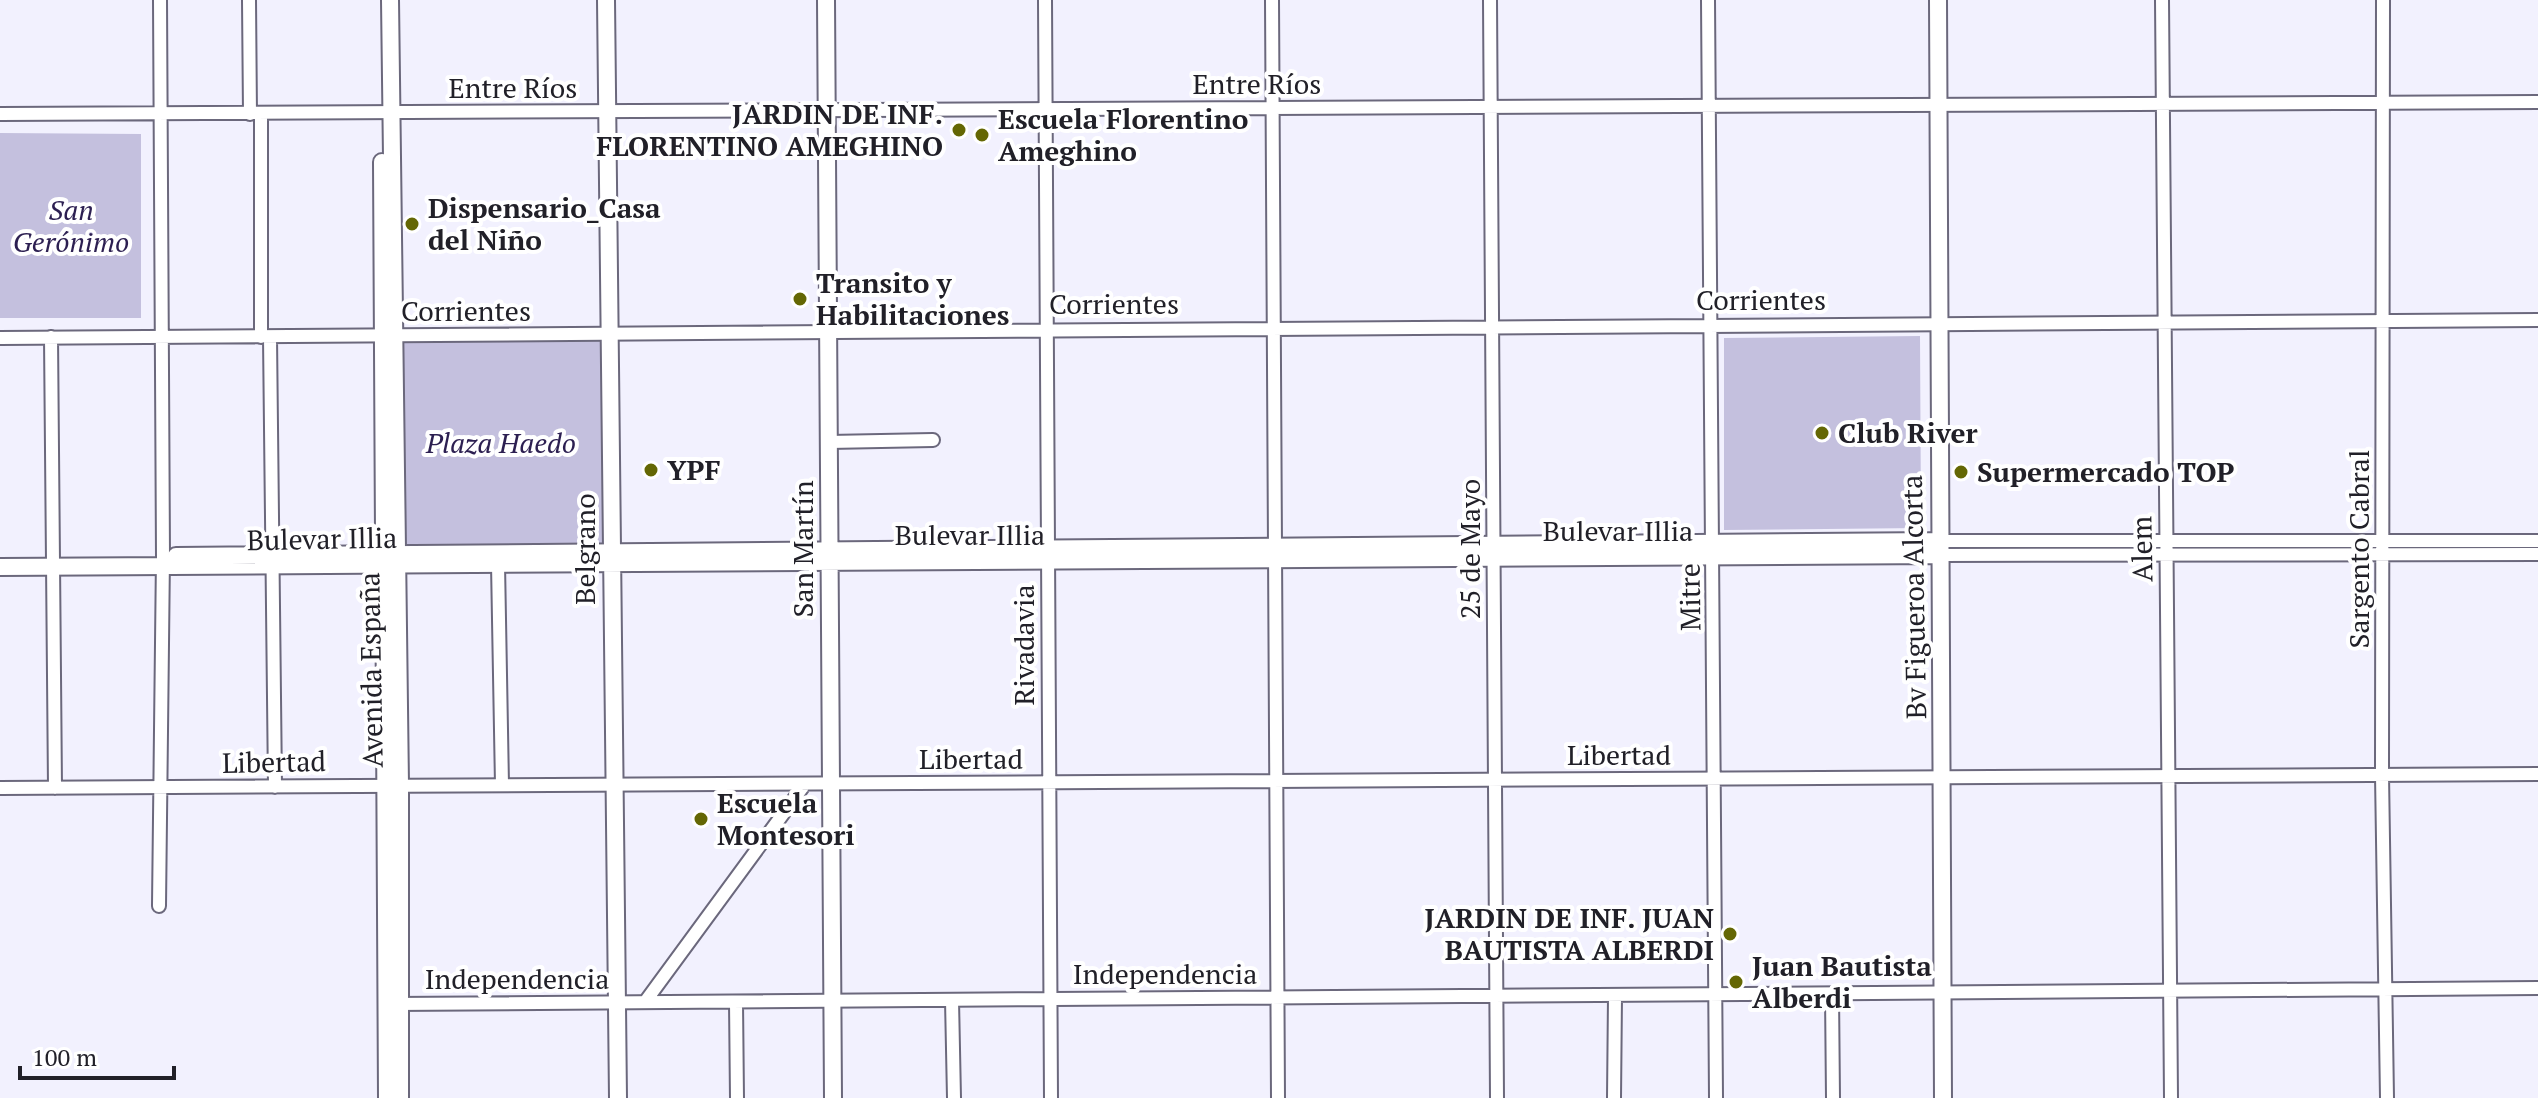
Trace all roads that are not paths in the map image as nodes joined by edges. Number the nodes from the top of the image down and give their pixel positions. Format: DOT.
graph roads {
  1 [pos="160,0"];
  2 [pos="249,0"];
  3 [pos="379,0"];
  4 [pos="390,0"];
  5 [pos="606,0"];
  6 [pos="826,0"];
  7 [pos="1045,0"];
  8 [pos="1272,0"];
  9 [pos="1490,0"];
  10 [pos="1708,0"];
  11 [pos="1938,0"];
  12 [pos="2162,0"];
  13 [pos="2383,0"];
  14 [pos="2538,102"];
  15 [pos="2383,103"];
  16 [pos="1938,104"];
  17 [pos="2162,104"];
  18 [pos="1709,106"];
  19 [pos="1491,107"];
  20 [pos="1272,108"];
  21 [pos="1045,109"];
  22 [pos="828,110"];
  23 [pos="607,111"];
  24 [pos="387,112"];
  25 [pos="162,113"];
  26 [pos="0,114"];
  27 [pos="256,114"];
  28 [pos="2538,320"];
  29 [pos="2384,321"];
  30 [pos="2164,322"];
  31 [pos="1939,323"];
  32 [pos="1712,325"];
  33 [pos="1492,326"];
  34 [pos="1274,327"];
  35 [pos="1047,329"];
  36 [pos="828,330"];
  37 [pos="389,335"];
  38 [pos="611,335"];
  39 [pos="51,337"];
  40 [pos="162,337"];
  41 [pos="265,337"];
  42 [pos="0,338"];
  43 [pos="933,440"];
  44 [pos="829,442"];
  45 [pos="2538,541"];
  46 [pos="1939,548"];
  47 [pos="2166,548"];
  48 [pos="2383,548"];
  49 [pos="1714,550"];
  50 [pos="1494,551"];
  51 [pos="1275,553"];
  52 [pos="1048,554"];
  53 [pos="2538,554"];
  54 [pos="829,556"];
  55 [pos="0,557"];
  56 [pos="611,558"];
  57 [pos="389,559"];
  58 [pos="162,561"];
  59 [pos="274,561"];
  60 [pos="52,562"];
  61 [pos="498,564"];
  62 [pos="0,567"];
  63 [pos="2538,774"];
  64 [pos="2382,775"];
  65 [pos="2168,776"];
  66 [pos="1941,777"];
  67 [pos="1716,778"];
  68 [pos="1495,780"];
  69 [pos="1276,781"];
  70 [pos="1049,782"];
  71 [pos="805,784"];
  72 [pos="829,784"];
  73 [pos="394,785"];
  74 [pos="502,785"];
  75 [pos="613,785"];
  76 [pos="160,787"];
  77 [pos="275,787"];
  78 [pos="0,788"];
  79 [pos="55,788"];
  80 [pos="159,906"];
  81 [pos="2538,988"];
  82 [pos="2385,989"];
  83 [pos="2170,991"];
  84 [pos="1942,993"];
  85 [pos="1832,994"];
  86 [pos="1715,995"];
  87 [pos="1497,996"];
  88 [pos="1615,997"];
  89 [pos="1277,998"];
  90 [pos="1050,999"];
  91 [pos="952,1000"];
  92 [pos="833,1001"];
  93 [pos="645,1002"];
  94 [pos="736,1002"];
  95 [pos="616,1003"];
  96 [pos="393,1004"];
  97 [pos="387,1098"];
  98 [pos="400,1098"];
  99 [pos="618,1098"];
  100 [pos="737,1098"];
  101 [pos="833,1098"];
  102 [pos="954,1098"];
  103 [pos="1051,1098"];
  104 [pos="1278,1098"];
  105 [pos="1497,1098"];
  106 [pos="1614,1098"];
  107 [pos="1716,1098"];
  108 [pos="1833,1098"];
  109 [pos="1943,1098"];
  110 [pos="2171,1098"];
  111 [pos="2387,1098"];
  1 -- 25 [label="street"];
  2 -- 27 [label="street"];
  3 -- 24 [label="street, Avenida España"];
  4 -- 24 [label="street, Avenida España"];
  5 -- 23 [label="street, Belgrano"];
  6 -- 22 [label="street, San Martín"];
  7 -- 21 [label="street, Rivadavia"];
  8 -- 20 [label="street"];
  9 -- 19 [label="street, 25 de Mayo"];
  10 -- 18 [label="street, Mitre"];
  11 -- 16 [label="street, Bv Figueroa Alcorta"];
  12 -- 17 [label="street, Alem"];
  13 -- 15 [label="street, Sargento Cabral"];
  14 -- 15 [label="street, Entre Ríos"];
  15 -- 17 [label="street, Entre Ríos"];
  15 -- 29 [label="street, Sargento Cabral"];
  16 -- 17 [label="street, Entre Ríos"];
  16 -- 18 [label="street, Entre Ríos"];
  16 -- 31 [label="street, Bv Figueroa Alcorta"];
  17 -- 30 [label="street, Alem"];
  18 -- 19 [label="street, Entre Ríos"];
  18 -- 32 [label="street, Mitre"];
  19 -- 20 [label="street, Entre Ríos"];
  19 -- 33 [label="street, 25 de Mayo"];
  20 -- 21 [label="street, Entre Ríos"];
  20 -- 34 [label="street"];
  21 -- 22 [label="street, Entre Ríos"];
  21 -- 35 [label="street, Rivadavia"];
  22 -- 23 [label="street, Entre Ríos"];
  22 -- 36 [label="street, San Martín"];
  23 -- 24 [label="street, Entre Ríos"];
  23 -- 38 [label="street, Belgrano"];
  24 -- 27 [label="street, Entre Ríos"];
  24 -- 37 [label="street, Avenida España"];
  25 -- 26 [label="street, Entre Ríos"];
  25 -- 27 [label="street, Entre Ríos"];
  25 -- 40 [label="street"];
  27 -- 41 [label="street"];
  28 -- 29 [label="street, Corrientes"];
  29 -- 30 [label="street, Corrientes"];
  29 -- 48 [label="street, Sargento Cabral"];
  30 -- 31 [label="street, Corrientes"];
  30 -- 47 [label="street, Alem"];
  31 -- 32 [label="street, Corrientes"];
  31 -- 46 [label="street, Bv Figueroa Alcorta"];
  32 -- 33 [label="street, Corrientes"];
  32 -- 49 [label="street, Mitre"];
  33 -- 34 [label="street, Corrientes"];
  33 -- 50 [label="street, 25 de Mayo"];
  34 -- 35 [label="street, Corrientes"];
  34 -- 51 [label="street"];
  35 -- 36 [label="street, Corrientes"];
  35 -- 52 [label="street, Rivadavia"];
  36 -- 38 [label="street, Corrientes"];
  36 -- 44 [label="street, San Martín"];
  37 -- 38 [label="street, Corrientes"];
  37 -- 41 [label="street, Corrientes"];
  37 -- 57 [label="street, Avenida España"];
  38 -- 56 [label="street, Belgrano"];
  39 -- 40 [label="street, Corrientes"];
  39 -- 42 [label="street, Corrientes"];
  39 -- 60 [label="street"];
  40 -- 41 [label="street, Corrientes"];
  40 -- 58 [label="street"];
  41 -- 59 [label="street"];
  43 -- 44 [label="street"];
  44 -- 54 [label="street, San Martín"];
  45 -- 48 [label="street"];
  46 -- 47 [label="street"];
  46 -- 49 [label="street, Bulevar Illia"];
  46 -- 66 [label="street, Bv Figueroa Alcorta"];
  47 -- 48 [label="street"];
  47 -- 65 [label="street, Alem"];
  48 -- 53 [label="street"];
  48 -- 64 [label="street, Sargento Cabral"];
  49 -- 50 [label="street, Bulevar Illia"];
  49 -- 67 [label="street, Mitre"];
  50 -- 51 [label="street, Bulevar Illia"];
  50 -- 68 [label="street, 25 de Mayo"];
  51 -- 52 [label="street, Bulevar Illia"];
  51 -- 69 [label="street"];
  52 -- 54 [label="street, Bulevar Illia"];
  52 -- 70 [label="street, Rivadavia"];
  54 -- 56 [label="street, Bulevar Illia"];
  54 -- 72 [label="street, San Martín"];
  55 -- 60 [label="street, Bulevar Illia"];
  56 -- 57 [label="street, Bulevar Illia"];
  56 -- 61 [label="street, Bulevar Illia"];
  56 -- 75 [label="street, Belgrano"];
  57 -- 59 [label="street, Bulevar Illia"];
  57 -- 61 [label="street, Bulevar Illia"];
  57 -- 73 [label="street, Avenida España"];
  58 -- 59 [label="street, Bulevar Illia"];
  58 -- 60 [label="street, Bulevar Illia"];
  58 -- 76 [label="street"];
  59 -- 77 [label="street"];
  60 -- 62 [label="street, Bulevar Illia"];
  60 -- 79 [label="street"];
  61 -- 74 [label="street"];
  63 -- 64 [label="street, Libertad"];
  64 -- 65 [label="street, Libertad"];
  64 -- 82 [label="street, Sargento Cabral"];
  65 -- 66 [label="street, Libertad"];
  65 -- 83 [label="street, Alem"];
  66 -- 67 [label="street, Libertad"];
  66 -- 84 [label="street, Bv Figueroa Alcorta"];
  67 -- 68 [label="street, Libertad"];
  67 -- 86 [label="street, Mitre"];
  68 -- 69 [label="street, Libertad"];
  68 -- 87 [label="street, 25 de Mayo"];
  69 -- 70 [label="street, Libertad"];
  69 -- 89 [label="street"];
  70 -- 72 [label="street, Libertad"];
  70 -- 90 [label="street, Rivadavia"];
  71 -- 72 [label="street, Libertad"];
  71 -- 75 [label="street, Libertad"];
  71 -- 93 [label="street"];
  72 -- 92 [label="street, San Martín"];
  73 -- 74 [label="street, Libertad"];
  73 -- 77 [label="street, Libertad"];
  73 -- 96 [label="street, Avenida España"];
  74 -- 75 [label="street, Libertad"];
  75 -- 95 [label="street, Belgrano"];
  76 -- 77 [label="street, Libertad"];
  76 -- 79 [label="street, Libertad"];
  76 -- 80 [label="street"];
  78 -- 79 [label="street, Libertad"];
  81 -- 82 [label="street, Independencia"];
  82 -- 83 [label="street, Independencia"];
  82 -- 111 [label="street, Sargento Cabral"];
  83 -- 84 [label="street, Independencia"];
  83 -- 110 [label="street, Alem"];
  84 -- 85 [label="street, Independencia"];
  84 -- 109 [label="street, Bv Figueroa Alcorta"];
  85 -- 86 [label="street, Independencia"];
  85 -- 108 [label="street"];
  86 -- 88 [label="street, Independencia"];
  86 -- 107 [label="street, Mitre"];
  87 -- 88 [label="street, Independencia"];
  87 -- 89 [label="street, Independencia"];
  87 -- 105 [label="street, 25 de Mayo"];
  88 -- 106 [label="street"];
  89 -- 90 [label="street, Independencia"];
  89 -- 104 [label="street"];
  90 -- 91 [label="street, Independencia"];
  90 -- 103 [label="street, Rivadavia"];
  91 -- 92 [label="street, Independencia"];
  91 -- 102 [label="street"];
  92 -- 94 [label="street, Independencia"];
  92 -- 101 [label="street, San Martín"];
  93 -- 94 [label="street, Independencia"];
  93 -- 95 [label="street, Independencia"];
  94 -- 100 [label="street"];
  95 -- 96 [label="street, Independencia"];
  95 -- 99 [label="street, Belgrano"];
  96 -- 97 [label="street, Avenida España"];
  96 -- 98 [label="street, Avenida España"];
}
